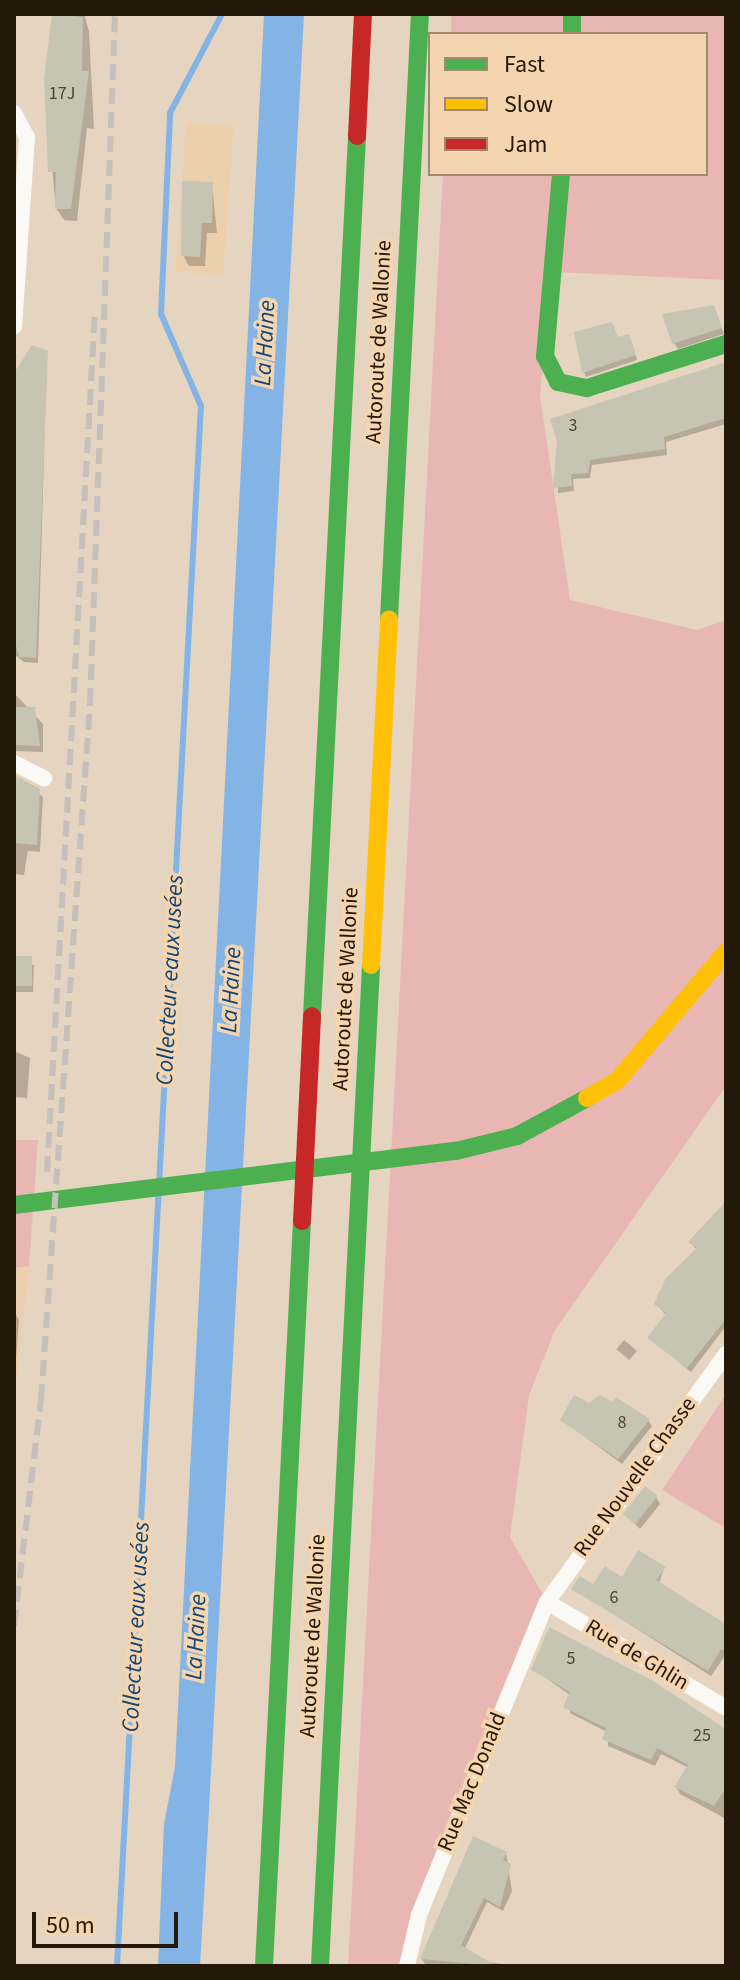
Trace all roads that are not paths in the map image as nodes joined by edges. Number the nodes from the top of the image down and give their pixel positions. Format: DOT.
graph roads {
  1 [pos="363,14"];
  2 [pos="420,14"];
  3 [pos="14,113"];
  4 [pos="561,176"];
  5 [pos="17,271"];
  6 [pos="16,325"];
  7 [pos="726,344"];
  8 [pos="14,763"];
  9 [pos="44,778"];
  10 [pos="726,952"];
  11 [pos="14,1205"];
  12 [pos="726,1354"];
  13 [pos="547,1602"];
  14 [pos="726,1708"];
  15 [pos="264,1966"];
  16 [pos="320,1966"];
  17 [pos="407,1966"];
  1 -- 15 [label="main road, Autoroute de Wallonie"];
  2 -- 16 [label="main road, Autoroute de Wallonie"];
  3 -- 5 [label="street"];
  4 -- 7 [label="main road"];
  5 -- 6 [label="street"];
  8 -- 9 [label="street"];
  10 -- 11 [label="main road"];
  12 -- 13 [label="street, Rue Nouvelle Chasse"];
  13 -- 14 [label="street, Rue de Ghlin"];
  13 -- 17 [label="street, Rue Mac Donald"];
}
